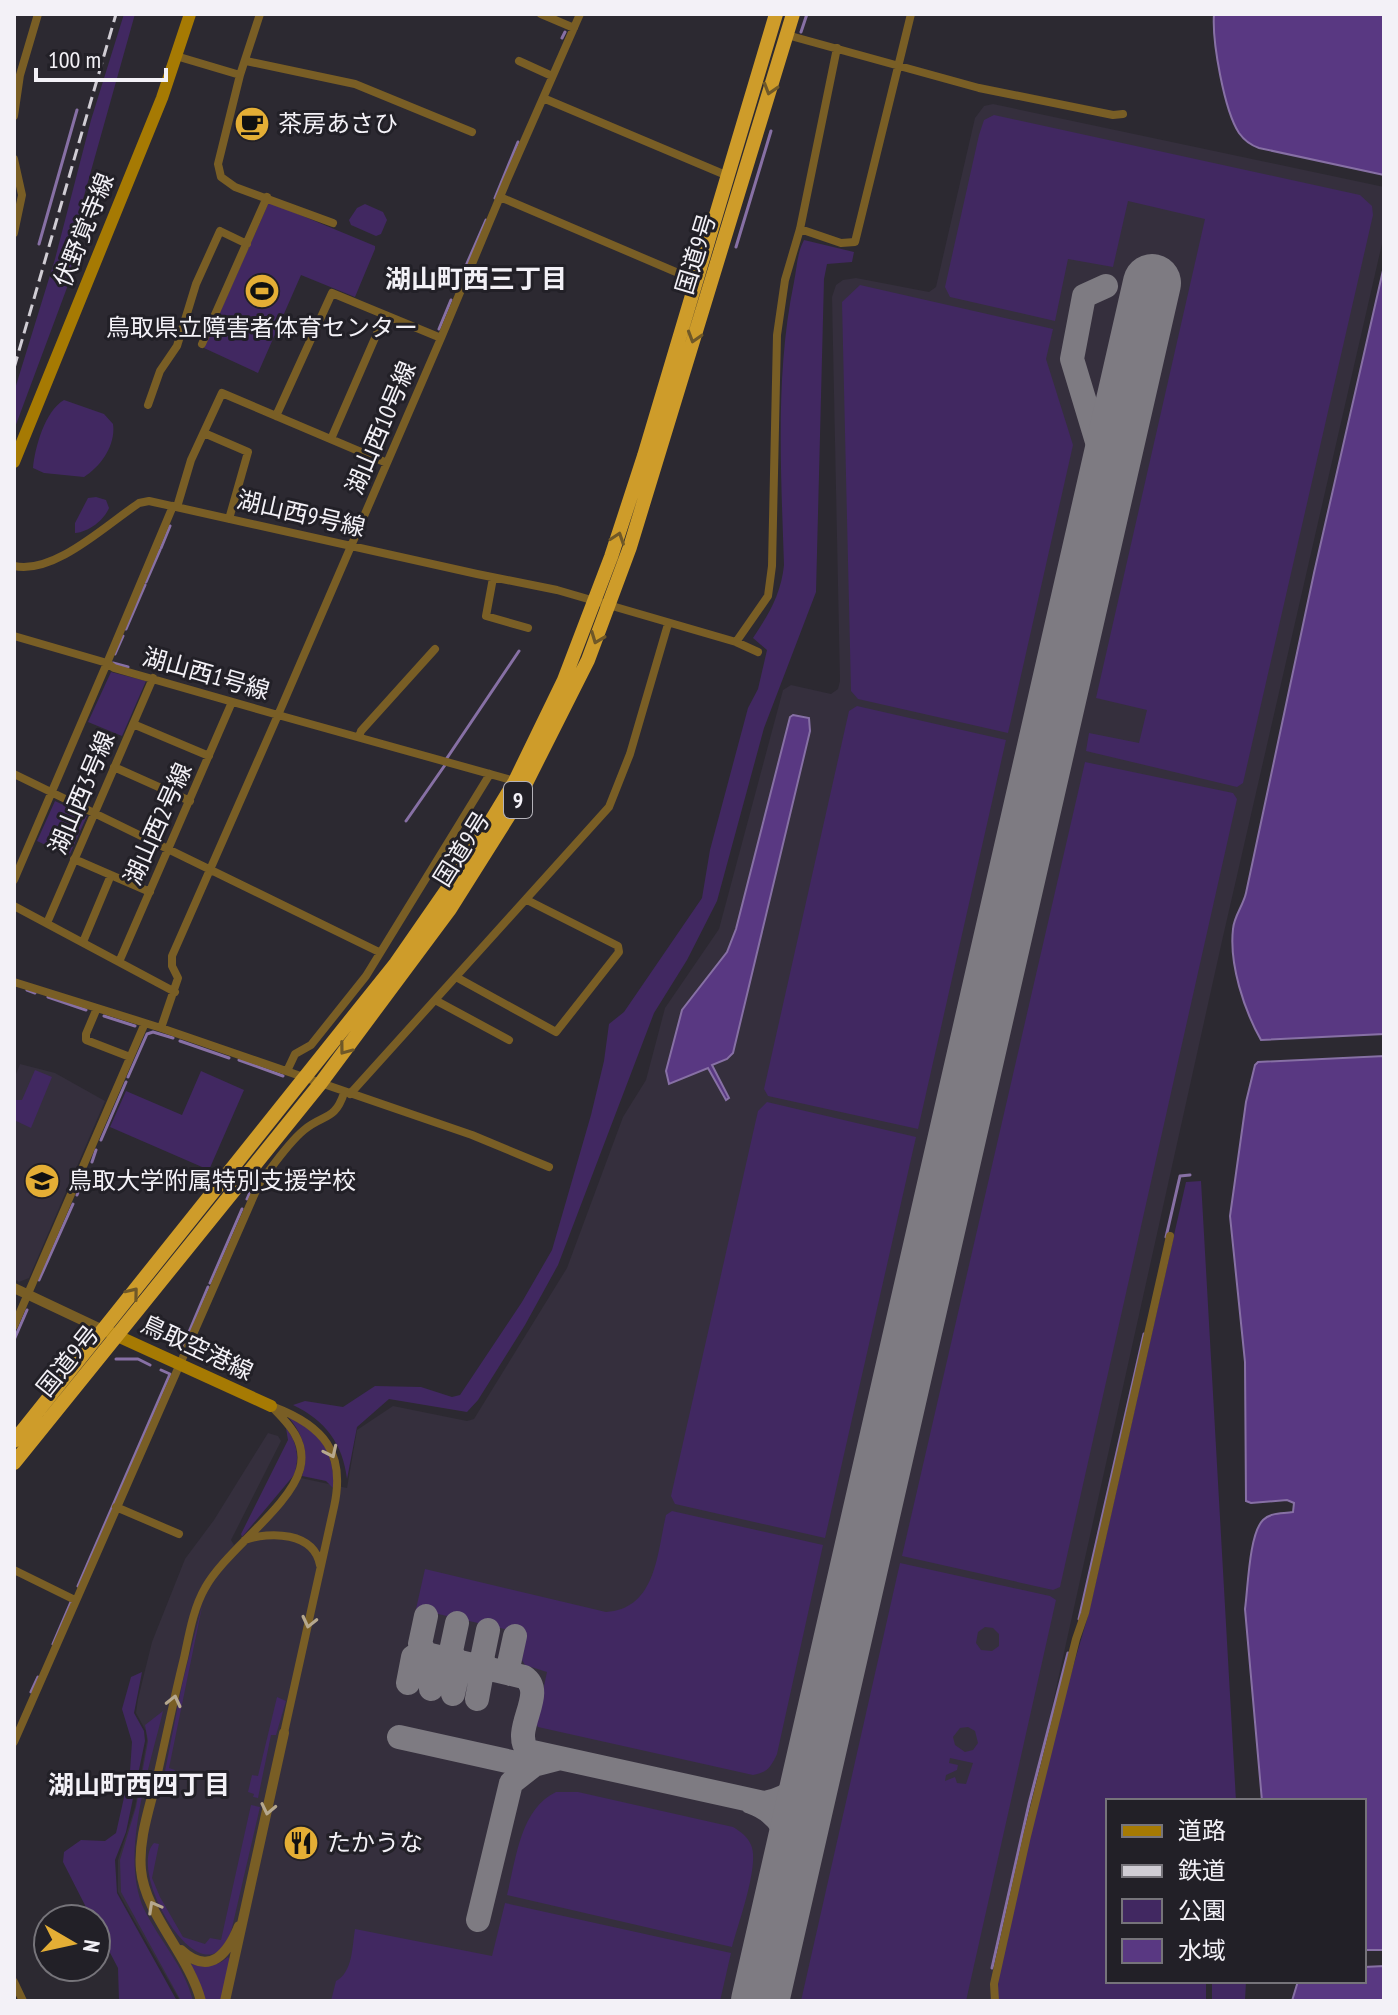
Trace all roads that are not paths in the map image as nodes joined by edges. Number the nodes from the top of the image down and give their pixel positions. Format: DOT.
graph roads {
  1 [pos="38,14"];
  2 [pos="190,14"];
  3 [pos="260,14"];
  4 [pos="541,14"];
  5 [pos="580,14"];
  6 [pos="776,14"];
  7 [pos="793,14"];
  8 [pos="911,14"];
  9 [pos="574,28"];
  10 [pos="787,35"];
  11 [pos="837,48"];
  12 [pos="176,56"];
  13 [pos="246,61"];
  14 [pos="519,61"];
  15 [pos="898,65"];
  16 [pos="18,71"];
  17 [pos="240,75"];
  18 [pos="552,76"];
  19 [pos="543,98"];
  20 [pos="1123,114"];
  21 [pos="14,116"];
  22 [pos="472,132"];
  23 [pos="14,159"];
  24 [pos="728,176"];
  25 [pos="267,197"];
  26 [pos="500,197"];
  27 [pos="333,223"];
  28 [pos="800,229"];
  29 [pos="14,233"];
  30 [pos="247,244"];
  31 [pos="697,281"];
  32 [pos="385,315"];
  33 [pos="441,338"];
  34 [pos="202,344"];
  35 [pos="148,405"];
  36 [pos="276,416"];
  37 [pos="204,433"];
  38 [pos="331,439"];
  39 [pos="14,462"];
  40 [pos="387,463"];
  41 [pos="175,507"];
  42 [pos="229,519"];
  43 [pos="352,546"];
  44 [pos="14,566"];
  45 [pos="493,578"];
  46 [pos="602,605"];
  47 [pos="668,624"];
  48 [pos="528,628"];
  49 [pos="14,636"];
  50 [pos="736,642"];
  51 [pos="435,649"];
  52 [pos="758,652"];
  53 [pos="107,663"];
  54 [pos="153,678"];
  55 [pos="232,702"];
  56 [pos="278,715"];
  57 [pos="133,724"];
  58 [pos="359,737"];
  59 [pos="209,756"];
  60 [pos="114,767"];
  61 [pos="14,774"];
  62 [pos="490,774"];
  63 [pos="515,781"];
  64 [pos="53,794"];
  65 [pos="190,801"];
  66 [pos="95,813"];
  67 [pos="169,851"];
  68 [pos="74,859"];
  69 [pos="210,870"];
  70 [pos="111,875"];
  71 [pos="14,880"];
  72 [pos="150,892"];
  73 [pos="527,900"];
  74 [pos="14,906"];
  75 [pos="47,923"];
  76 [pos="389,935"];
  77 [pos="83,942"];
  78 [pos="407,948"];
  79 [pos="379,952"];
  80 [pos="119,962"];
  81 [pos="456,977"];
  82 [pos="14,982"];
  83 [pos="175,992"];
  84 [pos="435,1000"];
  85 [pos="97,1008"];
  86 [pos="145,1023"];
  87 [pos="161,1028"];
  88 [pos="509,1040"];
  89 [pos="130,1057"];
  90 [pos="287,1071"];
  91 [pos="305,1077"];
  92 [pos="320,1084"];
  93 [pos="347,1094"];
  94 [pos="549,1167"];
  95 [pos="1170,1236"];
  96 [pos="14,1288"];
  97 [pos="28,1295"];
  98 [pos="14,1326"];
  99 [pos="110,1332"];
  100 [pos="178,1365"];
  101 [pos="271,1406"];
  102 [pos="14,1441"];
  103 [pos="14,1463"];
  104 [pos="116,1507"];
  105 [pos="179,1534"];
  106 [pos="244,1540"];
  107 [pos="302,1541"];
  108 [pos="326,1546"];
  109 [pos="14,1570"];
  110 [pos="320,1571"];
  111 [pos="75,1600"];
  112 [pos="284,1733"];
  113 [pos="15,1739"];
  114 [pos="157,1777"];
  115 [pos="250,1899"];
  116 [pos="175,1942"];
  117 [pos="14,1982"];
  118 [pos="23,2001"];
  119 [pos="201,2001"];
  120 [pos="225,2001"];
  121 [pos="995,2001"];
  1 -- 16 [label="street"];
  2 -- 12 [label="main road, 伏野覚寺線"];
  3 -- 13 [label="street"];
  4 -- 9 [label="street"];
  5 -- 9 [label="street"];
  6 -- 24 [label="highway, 国道9号 / 9"];
  7 -- 10 [label="highway, 国道9号 / 9"];
  8 -- 15 [label="street"];
  9 -- 18 [label="street"];
  10 -- 11 [label="street"];
  10 -- 46 [label="highway, 国道9号 / 9, one-way"];
  11 -- 15 [label="street"];
  11 -- 28 [label="street"];
  12 -- 17 [label="street"];
  12 -- 39 [label="main road, 伏野覚寺線"];
  13 -- 17 [label="street"];
  13 -- 22 [label="street"];
  14 -- 18 [label="street"];
  15 -- 20 [label="street"];
  15 -- 28 [label="street"];
  16 -- 21 [label="street"];
  17 -- 25 [label="street"];
  18 -- 19 [label="street"];
  19 -- 24 [label="street"];
  19 -- 26 [label="street"];
  23 -- 29 [label="street"];
  24 -- 31 [label="highway, 国道9号 / 9"];
  25 -- 27 [label="street"];
  25 -- 30 [label="street"];
  26 -- 31 [label="street"];
  26 -- 33 [label="street"];
  28 -- 50 [label="street"];
  30 -- 34 [label="street"];
  30 -- 35 [label="street"];
  46 -- 31 [label="highway, 国道9号 / 9, one-way"];
  32 -- 33 [label="street, 湖山西10号線"];
  32 -- 36 [label="street, 湖山西10号線"];
  32 -- 38 [label="street"];
  33 -- 40 [label="street, 湖山西10号線"];
  36 -- 37 [label="street"];
  36 -- 38 [label="street"];
  37 -- 41 [label="street"];
  37 -- 42 [label="street"];
  38 -- 40 [label="street"];
  40 -- 43 [label="street, 湖山西10号線"];
  41 -- 42 [label="street, 湖山西9号線"];
  41 -- 44 [label="street, 湖山西9号線"];
  41 -- 53 [label="street"];
  42 -- 43 [label="street, 湖山西9号線"];
  43 -- 45 [label="street, 湖山西9号線"];
  43 -- 56 [label="street, 湖山西10号線"];
  45 -- 46 [label="street, 湖山西9号線"];
  45 -- 48 [label="street"];
  46 -- 47 [label="street, 湖山西9号線"];
  46 -- 63 [label="highway, 国道9号 / 9"];
  46 -- 92 [label="highway, 国道9号 / 9, one-way"];
  47 -- 50 [label="street, 湖山西9号線"];
  47 -- 73 [label="street"];
  49 -- 53 [label="street"];
  50 -- 52 [label="street, 湖山西9号線"];
  51 -- 58 [label="street"];
  53 -- 54 [label="street, 湖山西1号線"];
  53 -- 64 [label="street, 湖山西1号線"];
  54 -- 55 [label="street, 湖山西1号線"];
  54 -- 57 [label="street, 湖山西3号線"];
  55 -- 56 [label="street, 湖山西1号線"];
  55 -- 59 [label="street, 湖山西2号線"];
  56 -- 58 [label="street"];
  56 -- 69 [label="street, 湖山西1号線"];
  57 -- 59 [label="street"];
  57 -- 60 [label="street, 湖山西3号線"];
  58 -- 62 [label="street"];
  59 -- 65 [label="street, 湖山西2号線"];
  60 -- 65 [label="street"];
  60 -- 66 [label="street, 湖山西3号線"];
  61 -- 64 [label="street"];
  62 -- 63 [label="street"];
  62 -- 76 [label="street"];
  63 -- 78 [label="highway, 国道9号 / 9"];
  64 -- 66 [label="street"];
  64 -- 71 [label="street, 湖山西1号線"];
  65 -- 67 [label="street, 湖山西2号線"];
  66 -- 67 [label="street"];
  66 -- 68 [label="street, 湖山西3号線"];
  67 -- 69 [label="street"];
  67 -- 72 [label="street, 湖山西2号線"];
  68 -- 70 [label="street"];
  68 -- 75 [label="street, 湖山西3号線"];
  69 -- 79 [label="street"];
  69 -- 83 [label="street, 湖山西1号線"];
  70 -- 72 [label="street"];
  70 -- 77 [label="street"];
  72 -- 80 [label="street, 湖山西2号線"];
  73 -- 81 [label="street"];
  73 -- 81 [label="street"];
  74 -- 75 [label="street"];
  75 -- 77 [label="street"];
  76 -- 78 [label="street"];
  76 -- 79 [label="street"];
  77 -- 80 [label="street"];
  78 -- 91 [label="highway, 国道9号 / 9"];
  79 -- 90 [label="street"];
  80 -- 83 [label="street"];
  81 -- 84 [label="street"];
  82 -- 85 [label="street"];
  83 -- 87 [label="street, 湖山西1号線"];
  84 -- 88 [label="street"];
  84 -- 93 [label="street"];
  85 -- 86 [label="street"];
  85 -- 89 [label="street"];
  86 -- 87 [label="street"];
  86 -- 89 [label="street"];
  87 -- 90 [label="street"];
  89 -- 97 [label="street"];
  90 -- 91 [label="street"];
  91 -- 92 [label="street"];
  99 -- 91 [label="highway, 国道9号 / 9, one-way"];
  92 -- 93 [label="street"];
  92 -- 99 [label="highway, 国道9号 / 9"];
  93 -- 94 [label="street"];
  93 -- 100 [label="street"];
  95 -- 121 [label="street"];
  96 -- 97 [label="street"];
  97 -- 98 [label="street"];
  97 -- 99 [label="street"];
  99 -- 100 [label="main road, 鳥取空港線"];
  99 -- 102 [label="highway, 国道9号 / 9"];
  99 -- 103 [label="highway, 国道9号 / 9"];
  100 -- 101 [label="main road, 鳥取空港線"];
  100 -- 104 [label="street"];
  101 -- 106 [label="street"];
  101 -- 108 [label="street, one-way"];
  104 -- 105 [label="street"];
  104 -- 111 [label="street"];
  106 -- 107 [label="street"];
  114 -- 106 [label="street, one-way"];
  107 -- 108 [label="street"];
  107 -- 110 [label="street"];
  108 -- 110 [label="street"];
  109 -- 111 [label="street"];
  110 -- 112 [label="street, one-way"];
  111 -- 113 [label="street"];
  112 -- 115 [label="street, one-way"];
  116 -- 114 [label="street, one-way"];
  115 -- 116 [label="street"];
  115 -- 120 [label="street"];
  116 -- 119 [label="street"];
  117 -- 118 [label="street"];
}
